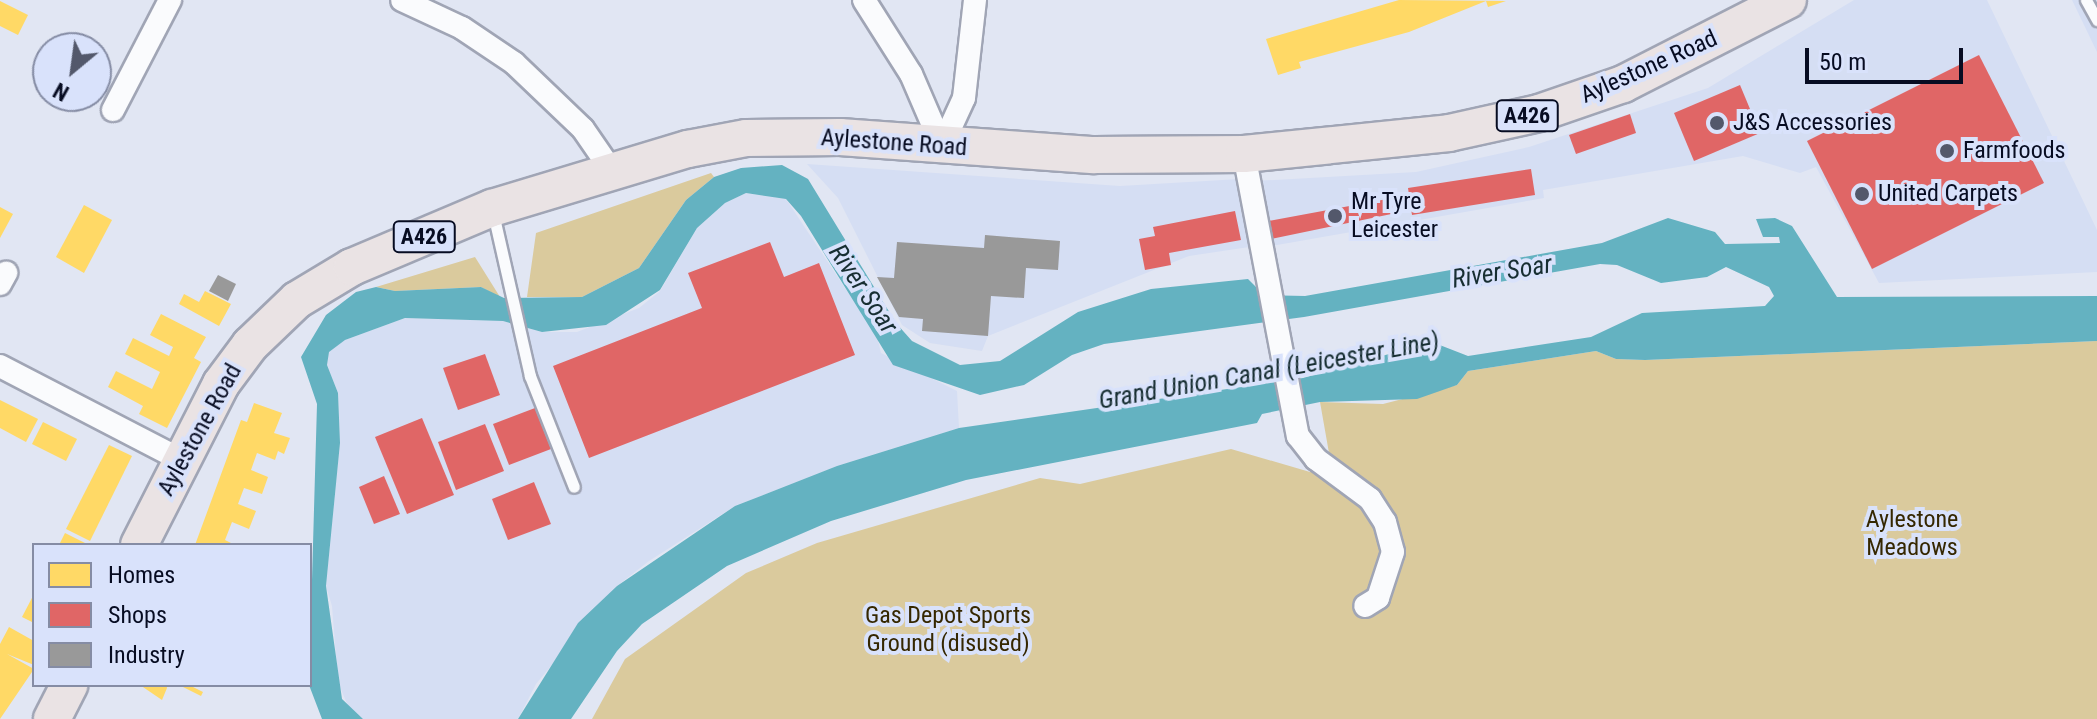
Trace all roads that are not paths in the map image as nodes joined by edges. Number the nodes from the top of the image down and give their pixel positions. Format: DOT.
graph roads {
  1 [pos="170,0"];
  2 [pos="402,0"];
  3 [pos="864,0"];
  4 [pos="975,0"];
  5 [pos="1788,0"];
  6 [pos="2086,0"];
  7 [pos="2097,20"];
  8 [pos="113,110"];
  9 [pos="942,146"];
  10 [pos="1244,154"];
  11 [pos="612,171"];
  12 [pos="492,208"];
  13 [pos="0,366"];
  14 [pos="181,460"];
  15 [pos="574,487"];
  16 [pos="140,543"];
  17 [pos="1365,606"];
  18 [pos="68,687"];
  19 [pos="52,719"];
  1 -- 8 [label="street"];
  2 -- 11 [label="street"];
  3 -- 9 [label="street"];
  4 -- 9 [label="street"];
  5 -- 10 [label="main road, Aylestone Road / A426"];
  6 -- 7 [label="lane"];
  9 -- 10 [label="main road, Aylestone Road / A426"];
  9 -- 11 [label="main road, Aylestone Road / A426"];
  10 -- 17 [label="street"];
  11 -- 12 [label="main road, Aylestone Road / A426"];
  12 -- 14 [label="main road, Aylestone Road / A426"];
  12 -- 15 [label="lane"];
  13 -- 14 [label="street"];
  14 -- 16 [label="main road, Aylestone Road / A426"];
  18 -- 19 [label="main road"];
}
